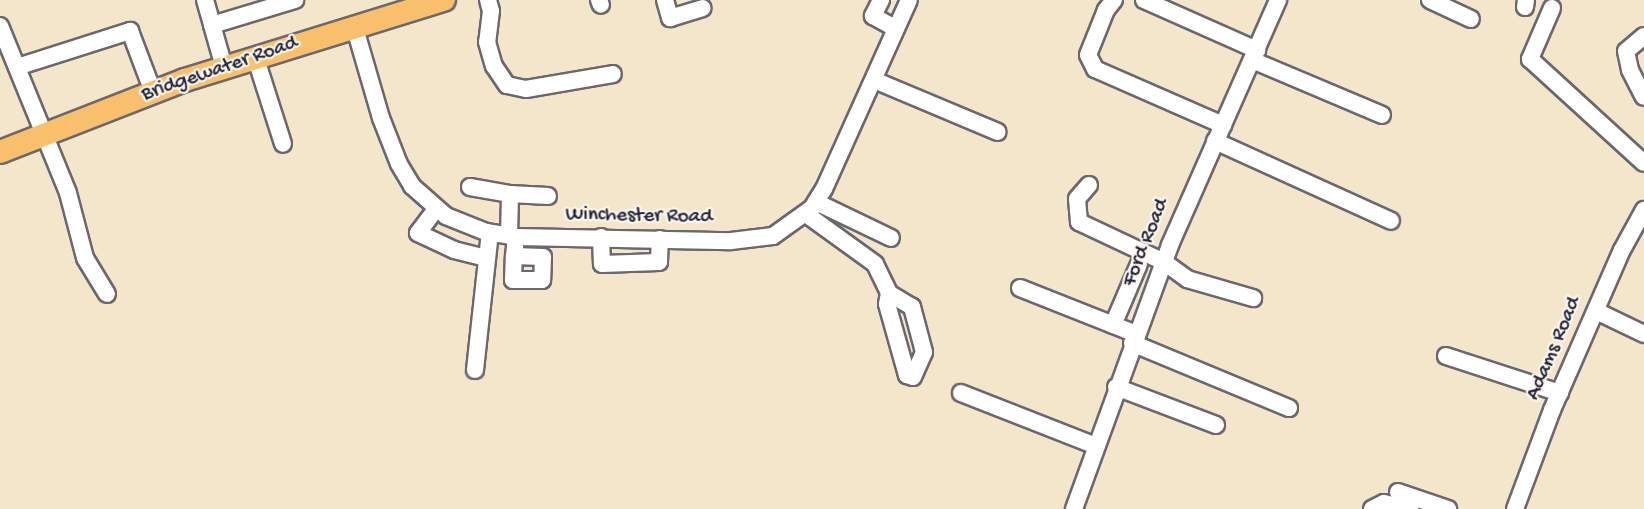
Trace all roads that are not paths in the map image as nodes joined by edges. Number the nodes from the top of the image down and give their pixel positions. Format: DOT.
graph roads {
  1 [pos="205,0"];
  2 [pos="295,0"];
  3 [pos="444,0"];
  4 [pos="488,0"];
  5 [pos="665,0"];
  6 [pos="881,0"];
  7 [pos="909,0"];
  8 [pos="1114,0"];
  9 [pos="1144,0"];
  10 [pos="1278,0"];
  11 [pos="1430,0"];
  12 [pos="409,5"];
  13 [pos="703,8"];
  14 [pos="1552,8"];
  15 [pos="1471,19"];
  16 [pos="212,25"];
  17 [pos="0,26"];
  18 [pos="354,26"];
  19 [pos="896,29"];
  20 [pos="1644,36"];
  21 [pos="1254,55"];
  22 [pos="255,56"];
  23 [pos="17,67"];
  24 [pos="224,67"];
  25 [pos="613,74"];
  26 [pos="874,80"];
  27 [pos="153,92"];
  28 [pos="1644,97"];
  29 [pos="1382,116"];
  30 [pos="1222,125"];
  31 [pos="998,132"];
  32 [pos="43,134"];
  33 [pos="1215,141"];
  34 [pos="283,144"];
  35 [pos="0,152"];
  36 [pos="1644,163"];
  37 [pos="1089,184"];
  38 [pos="470,187"];
  39 [pos="510,194"];
  40 [pos="548,196"];
  41 [pos="811,208"];
  42 [pos="436,209"];
  43 [pos="1644,210"];
  44 [pos="1391,221"];
  45 [pos="490,232"];
  46 [pos="512,237"];
  47 [pos="601,237"];
  48 [pos="891,238"];
  49 [pos="660,239"];
  50 [pos="514,256"];
  51 [pos="488,258"];
  52 [pos="1164,262"];
  53 [pos="1139,264"];
  54 [pos="1020,288"];
  55 [pos="889,293"];
  56 [pos="107,294"];
  57 [pos="1253,298"];
  58 [pos="1596,311"];
  59 [pos="1113,325"];
  60 [pos="1644,334"];
  61 [pos="1134,339"];
  62 [pos="1446,356"];
  63 [pos="475,370"];
  64 [pos="1116,387"];
  65 [pos="961,393"];
  66 [pos="1560,393"];
  67 [pos="1289,408"];
  68 [pos="1216,425"];
  69 [pos="1096,446"];
  70 [pos="1398,492"];
  71 [pos="1074,509"];
  72 [pos="1372,509"];
  73 [pos="1410,509"];
  74 [pos="1448,509"];
  75 [pos="1515,509"];
  1 -- 16 [label="street"];
  2 -- 16 [label="street"];
  3 -- 12 [label="main road, Bridgewater Road"];
  4 -- 25 [label="street"];
  5 -- 13 [label="street"];
  6 -- 19 [label="street"];
  7 -- 19 [label="street, Winchester Road"];
  8 -- 30 [label="street"];
  9 -- 21 [label="street"];
  10 -- 21 [label="street, Ford Road"];
  11 -- 15 [label="street"];
  12 -- 18 [label="main road, Bridgewater Road"];
  14 -- 36 [label="street"];
  16 -- 24 [label="street"];
  17 -- 23 [label="street"];
  18 -- 22 [label="main road, Bridgewater Road"];
  18 -- 42 [label="street, Winchester Road"];
  19 -- 26 [label="street, Winchester Road"];
  20 -- 28 [label="street"];
  21 -- 29 [label="street"];
  21 -- 30 [label="street, Ford Road"];
  22 -- 24 [label="main road, Bridgewater Road"];
  22 -- 34 [label="street"];
  23 -- 27 [label="street"];
  23 -- 32 [label="street"];
  24 -- 27 [label="main road, Bridgewater Road"];
  26 -- 31 [label="street"];
  26 -- 41 [label="street, Winchester Road"];
  27 -- 32 [label="main road, Bridgewater Road"];
  30 -- 33 [label="street, Ford Road"];
  32 -- 35 [label="main road, Bridgewater Road"];
  32 -- 56 [label="street"];
  33 -- 44 [label="street"];
  33 -- 52 [label="street, Ford Road"];
  37 -- 52 [label="street"];
  38 -- 39 [label="street"];
  39 -- 40 [label="street"];
  39 -- 46 [label="street"];
  41 -- 48 [label="street"];
  41 -- 49 [label="street, Winchester Road"];
  41 -- 55 [label="street"];
  42 -- 45 [label="street, Winchester Road"];
  42 -- 51 [label="street"];
  43 -- 58 [label="street, Adams Road"];
  45 -- 46 [label="street, Winchester Road"];
  45 -- 51 [label="street"];
  46 -- 47 [label="street, Winchester Road"];
  46 -- 50 [label="street"];
  47 -- 49 [label="street, Winchester Road"];
  47 -- 49 [label="street"];
  51 -- 63 [label="street"];
  52 -- 57 [label="street"];
  52 -- 61 [label="street, Ford Road"];
  53 -- 59 [label="street"];
  54 -- 59 [label="street"];
  58 -- 60 [label="street"];
  58 -- 66 [label="street, Adams Road"];
  59 -- 61 [label="street"];
  61 -- 64 [label="street, Ford Road"];
  61 -- 67 [label="street"];
  62 -- 66 [label="street"];
  64 -- 68 [label="street"];
  64 -- 69 [label="street, Ford Road"];
  65 -- 69 [label="street"];
  66 -- 75 [label="street, Adams Road"];
  69 -- 71 [label="street, Ford Road"];
  70 -- 74 [label="street"];
  72 -- 73 [label="street"];
}
